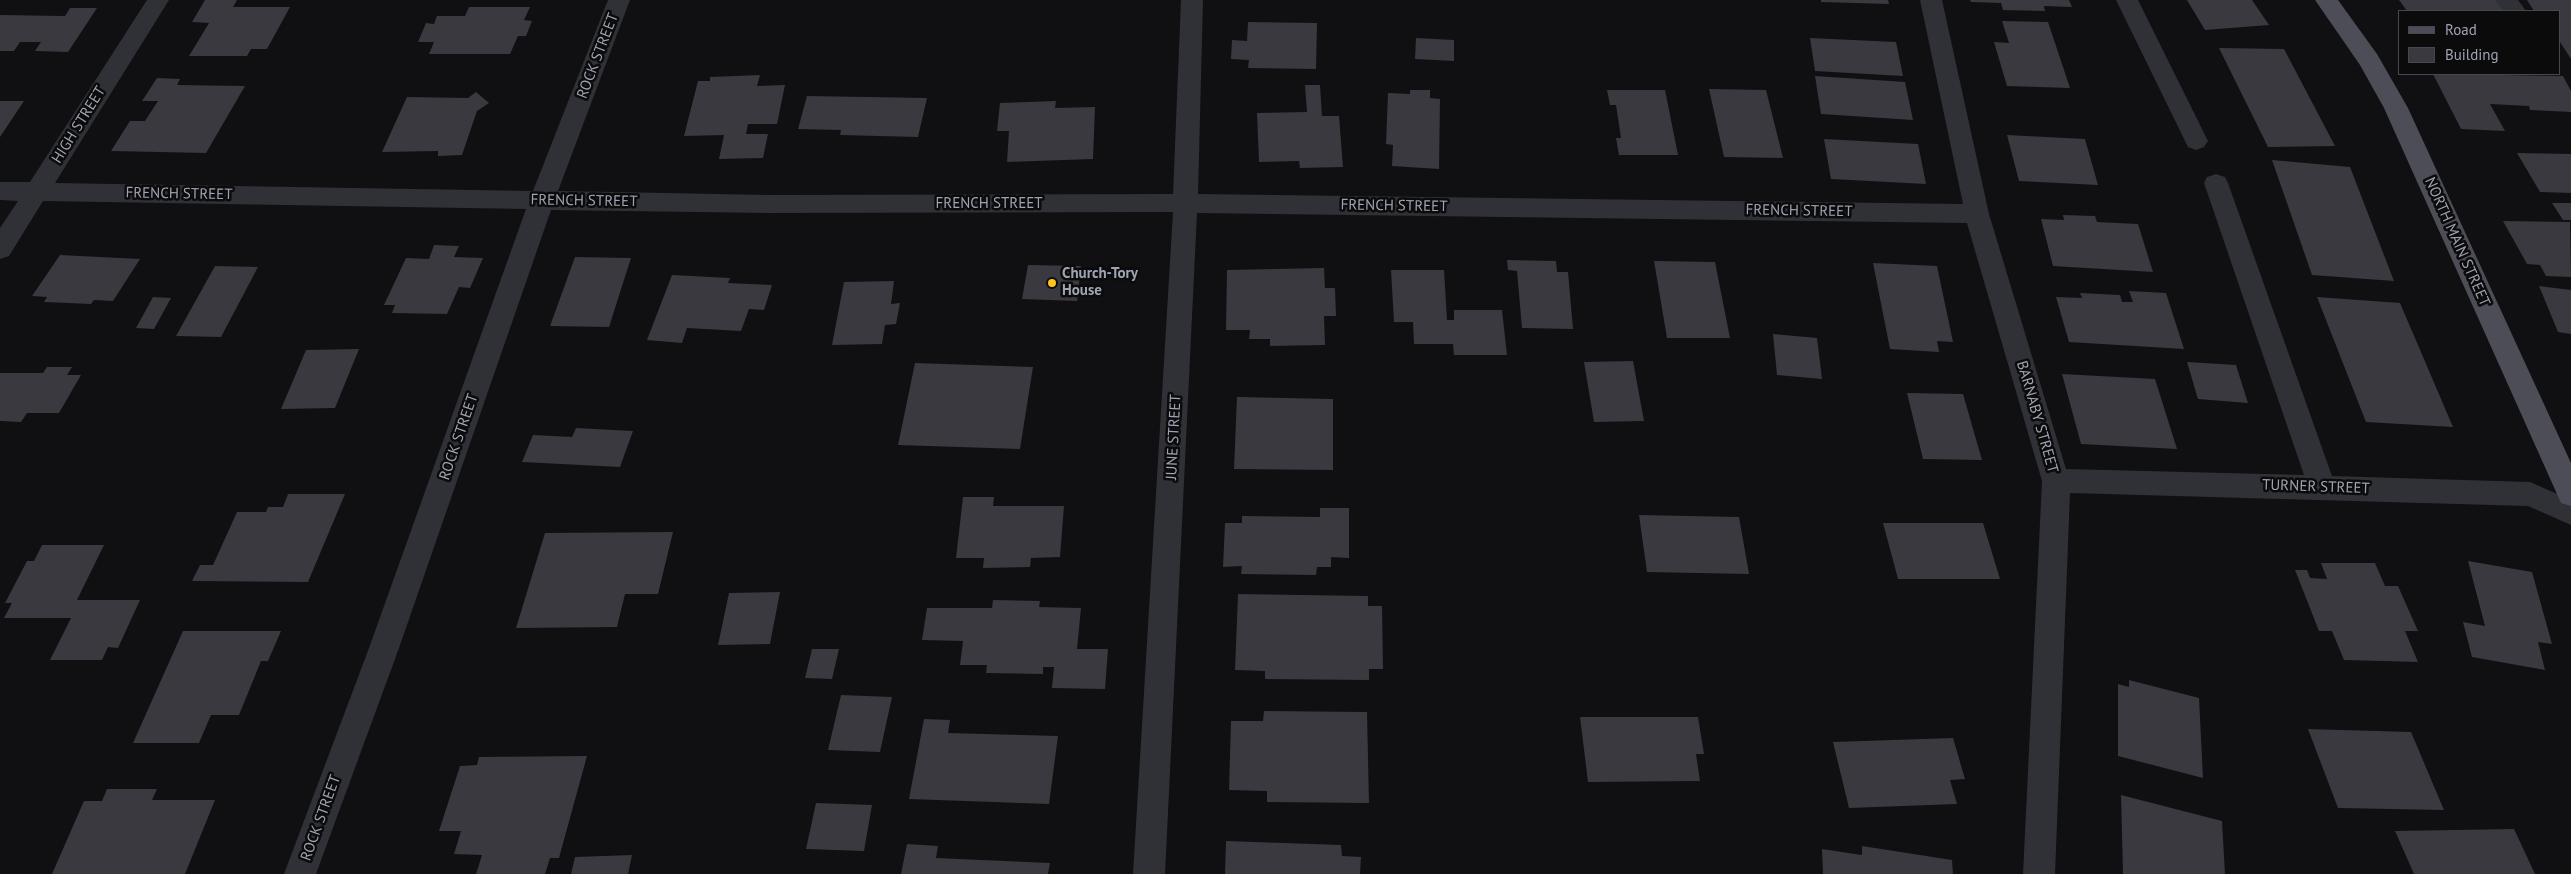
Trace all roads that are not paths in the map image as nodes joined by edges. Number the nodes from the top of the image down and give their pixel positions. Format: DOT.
graph roads {
  1 [pos="158,0"];
  2 [pos="619,0"];
  3 [pos="1192,0"];
  4 [pos="1931,0"];
  5 [pos="2127,0"];
  6 [pos="2326,0"];
  7 [pos="2196,141"];
  8 [pos="2216,183"];
  9 [pos="0,191"];
  10 [pos="37,191"];
  11 [pos="542,200"];
  12 [pos="1185,203"];
  13 [pos="1977,214"];
  14 [pos="0,249"];
  15 [pos="2056,481"];
  16 [pos="2322,487"];
  17 [pos="2571,494"];
  18 [pos="2571,513"];
  19 [pos="300,874"];
  20 [pos="1149,874"];
  21 [pos="2039,874"];
  1 -- 10 [label="street, HIGH STREET"];
  2 -- 11 [label="street, ROCK STREET"];
  3 -- 12 [label="street, JUNE STREET"];
  4 -- 13 [label="street, BARNABY STREET"];
  5 -- 7 [label="street"];
  6 -- 17 [label="main road, NORTH MAIN STREET"];
  8 -- 16 [label="street"];
  9 -- 10 [label="street, FRENCH STREET"];
  10 -- 11 [label="street, FRENCH STREET"];
  10 -- 14 [label="street, HIGH STREET"];
  11 -- 12 [label="street, FRENCH STREET"];
  11 -- 19 [label="street, ROCK STREET"];
  12 -- 13 [label="street, FRENCH STREET"];
  12 -- 20 [label="street, JUNE STREET"];
  13 -- 15 [label="street, BARNABY STREET"];
  15 -- 16 [label="street, TURNER STREET"];
  15 -- 21 [label="street, BARNABY STREET"];
  16 -- 18 [label="street, TURNER STREET"];
}
